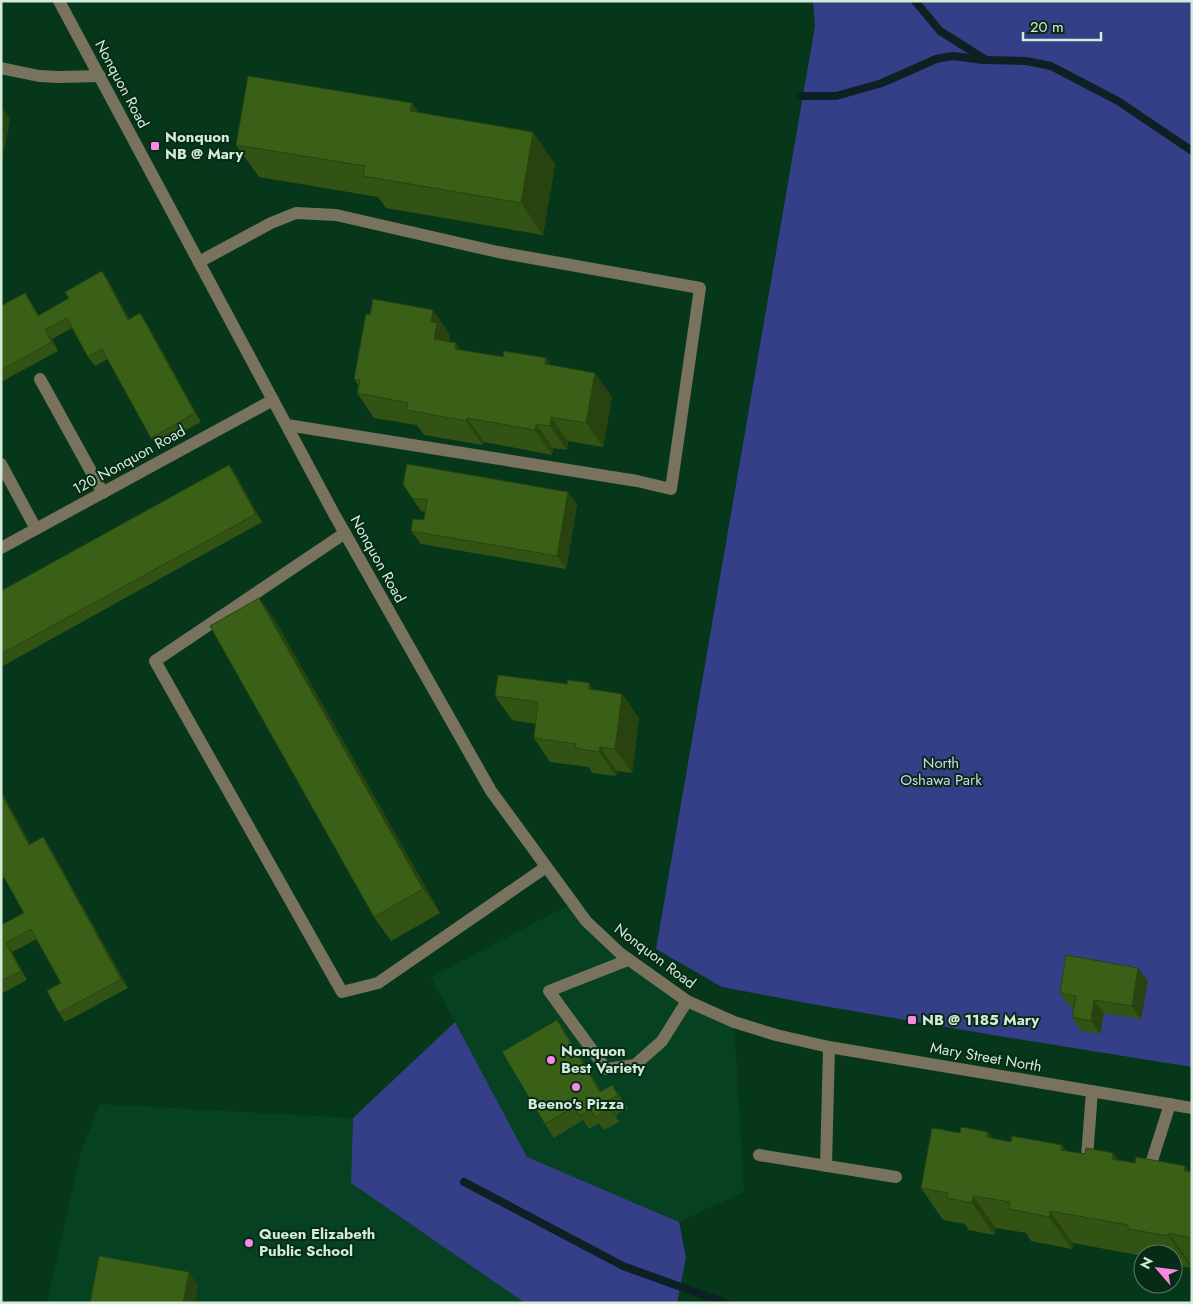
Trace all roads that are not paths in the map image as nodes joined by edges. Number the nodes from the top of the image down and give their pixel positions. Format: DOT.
graph roads {
  1 [pos="59,1"];
  2 [pos="1,68"];
  3 [pos="100,76"];
  4 [pos="199,262"];
  5 [pos="40,379"];
  6 [pos="273,400"];
  7 [pos="288,425"];
  8 [pos="1,464"];
  9 [pos="103,493"];
  10 [pos="36,529"];
  11 [pos="345,533"];
  12 [pos="1,548"];
  13 [pos="546,867"];
  14 [pos="628,960"];
  15 [pos="687,1002"];
  16 [pos="776,1035"];
  17 [pos="829,1047"];
  18 [pos="1092,1091"];
  19 [pos="1170,1104"];
  20 [pos="1192,1108"];
  21 [pos="759,1155"];
  22 [pos="1105,1161"];
  23 [pos="826,1166"];
  24 [pos="1131,1166"];
  25 [pos="896,1177"];
  1 -- 3 [label="street, Nonquon Road"];
  2 -- 3 [label="street"];
  3 -- 4 [label="street, Nonquon Road"];
  4 -- 6 [label="street, Nonquon Road"];
  4 -- 7 [label="street"];
  5 -- 9 [label="street"];
  6 -- 7 [label="street, Nonquon Road"];
  6 -- 9 [label="street, 120 Nonquon Road"];
  7 -- 11 [label="street, Nonquon Road"];
  8 -- 10 [label="street"];
  9 -- 10 [label="street, 120 Nonquon Road"];
  10 -- 12 [label="street, 120 Nonquon Road"];
  11 -- 13 [label="street, Nonquon Road"];
  11 -- 13 [label="street"];
  13 -- 14 [label="street, Nonquon Road"];
  14 -- 15 [label="street, Nonquon Road"];
  14 -- 15 [label="street"];
  15 -- 16 [label="street, Nonquon Road"];
  16 -- 17 [label="street, Mary Street North"];
  17 -- 18 [label="street, Mary Street North"];
  17 -- 23 [label="street"];
  18 -- 19 [label="street, Mary Street North"];
  18 -- 22 [label="street"];
  19 -- 20 [label="street, Mary Street North"];
  19 -- 24 [label="street"];
  21 -- 23 [label="street"];
  23 -- 25 [label="street"];
}
